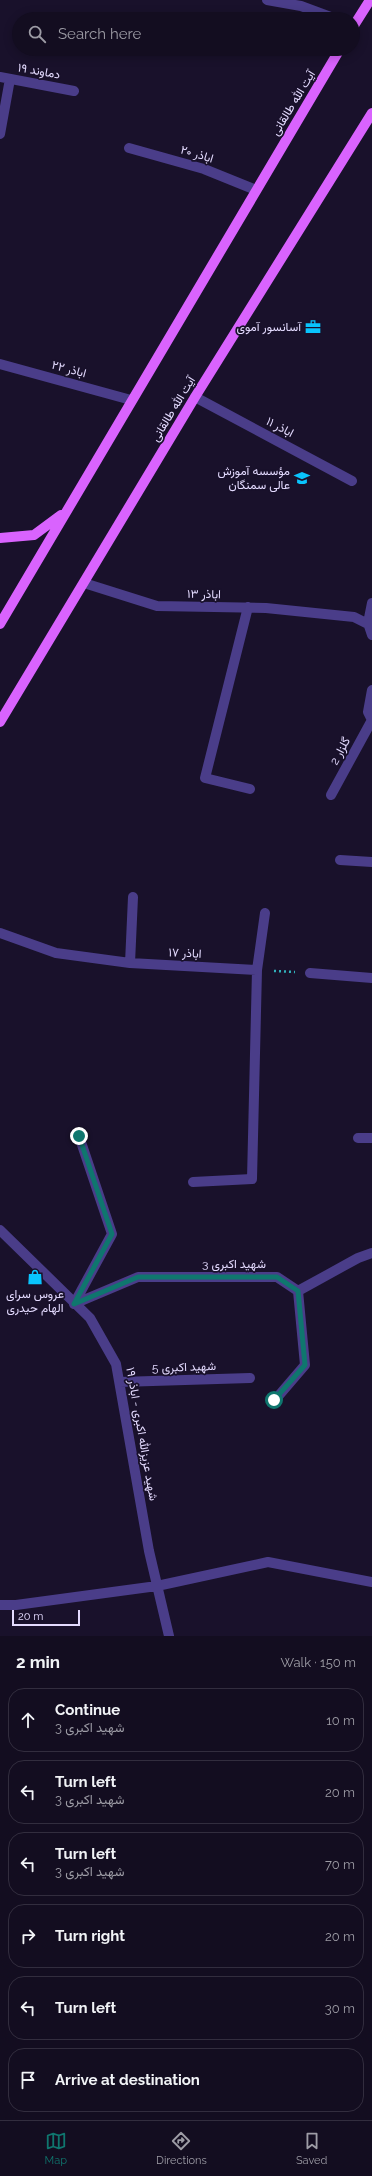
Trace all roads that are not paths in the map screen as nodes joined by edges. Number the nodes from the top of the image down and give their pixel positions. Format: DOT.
graph roads {
  1 [pos="267,0"];
  2 [pos="370,0"];
  3 [pos="317,12"];
  4 [pos="360,15"];
  5 [pos="336,56"];
  6 [pos="5,78"];
  7 [pos="74,91"];
  8 [pos="372,113"];
  9 [pos="0,134"];
  10 [pos="129,148"];
  11 [pos="256,190"];
  12 [pos="0,364"];
  13 [pos="195,397"];
  14 [pos="131,400"];
  15 [pos="352,481"];
  16 [pos="66,511"];
  17 [pos="0,538"];
  18 [pos="84,583"];
  19 [pos="372,603"];
  20 [pos="248,607"];
  21 [pos="0,624"];
  22 [pos="370,624"];
  23 [pos="372,635"];
  24 [pos="372,690"];
  25 [pos="372,720"];
  26 [pos="0,722"];
  27 [pos="250,789"];
  28 [pos="331,795"];
  29 [pos="340,860"];
  30 [pos="372,862"];
  31 [pos="133,897"];
  32 [pos="265,913"];
  33 [pos="0,933"];
  34 [pos="130,963"];
  35 [pos="257,970"];
  36 [pos="310,973"];
  37 [pos="372,978"];
  38 [pos="79,1136"];
  39 [pos="358,1138"];
  40 [pos="372,1138"];
  41 [pos="193,1182"];
  42 [pos="0,1230"];
  43 [pos="372,1253"];
  44 [pos="298,1291"];
  45 [pos="74,1304"];
  46 [pos="250,1378"];
  47 [pos="120,1382"];
  48 [pos="274,1400"];
  49 [pos="372,1582"];
  50 [pos="157,1586"];
  51 [pos="0,1605"];
  52 [pos="169,1636"];
  1 -- 3 [label="street"];
  2 -- 4 [label="main road"];
  5 -- 11 [label="main road, آیت الله طالقانی"];
  6 -- 7 [label="street, دماوند ۱۹"];
  6 -- 9 [label="street"];
  8 -- 13 [label="main road, آیت الله طالقانی"];
  10 -- 11 [label="street, اباذر ۲۰"];
  11 -- 14 [label="main road, آیت الله طالقانی"];
  12 -- 14 [label="street, اباذر ۲۲"];
  13 -- 15 [label="street, اباذر ۱۱"];
  13 -- 18 [label="main road, آیت الله طالقانی"];
  14 -- 16 [label="main road, آیت الله طالقانی"];
  16 -- 17 [label="main road"];
  16 -- 21 [label="main road, آیت الله طالقانی"];
  18 -- 20 [label="street, اباذر ۱۳"];
  18 -- 26 [label="main road, آیت الله طالقانی"];
  19 -- 22 [label="street"];
  20 -- 22 [label="street, اباذر ۱۳"];
  20 -- 27 [label="street"];
  22 -- 23 [label="street"];
  24 -- 25 [label="street"];
  25 -- 28 [label="street, گلزار 2"];
  29 -- 30 [label="street"];
  31 -- 34 [label="street"];
  32 -- 35 [label="street"];
  33 -- 34 [label="street, اباذر ۱۷"];
  34 -- 35 [label="street, اباذر ۱۷"];
  35 -- 41 [label="street"];
  36 -- 37 [label="street"];
  38 -- 45 [label="street"];
  39 -- 40 [label="street"];
  42 -- 45 [label="street, شهید عزیزالله اکبری - اباذر ۱۹"];
  43 -- 44 [label="street"];
  44 -- 45 [label="street, شهید اکبری 3"];
  44 -- 48 [label="street"];
  45 -- 47 [label="street, شهید عزیزالله اکبری - اباذر ۱۹"];
  46 -- 47 [label="street, شهید اکبری 5"];
  47 -- 50 [label="street, شهید عزیزالله اکبری - اباذر ۱۹"];
  49 -- 50 [label="street"];
  50 -- 51 [label="street"];
  50 -- 52 [label="street, شهید عزیزالله اکبری - اباذر ۱۹"];
}
